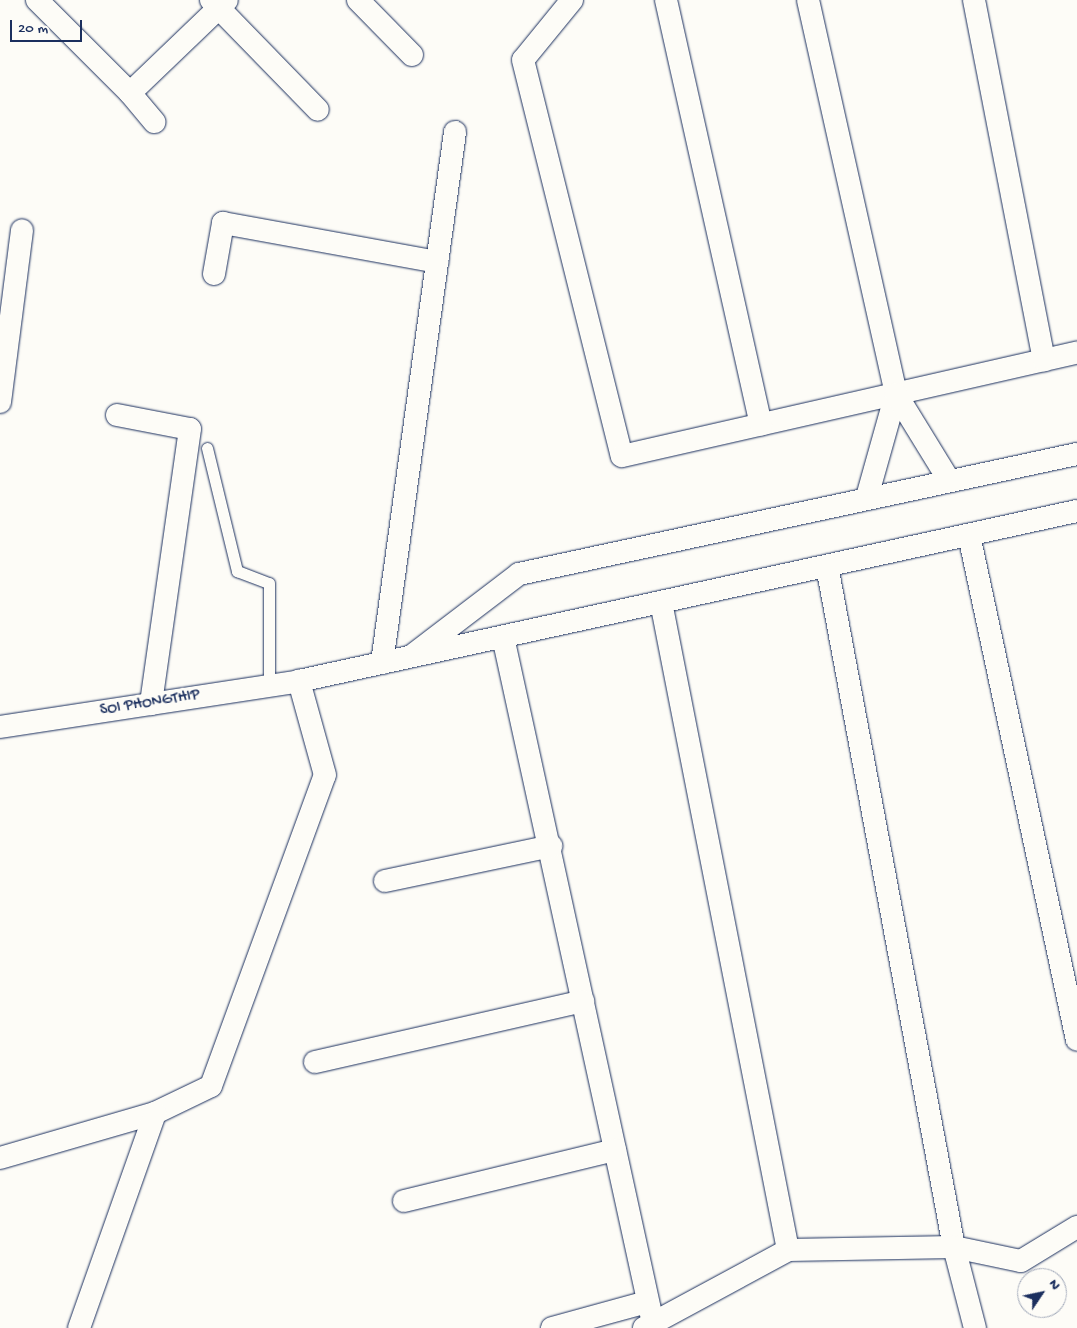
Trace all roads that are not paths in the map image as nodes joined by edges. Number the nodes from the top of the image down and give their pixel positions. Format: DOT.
graph roads {
  1 [pos="37,0"];
  2 [pos="358,0"];
  3 [pos="572,0"];
  4 [pos="666,0"];
  5 [pos="808,0"];
  6 [pos="974,0"];
  7 [pos="219,3"];
  8 [pos="412,56"];
  9 [pos="130,93"];
  10 [pos="318,110"];
  11 [pos="154,122"];
  12 [pos="455,132"];
  13 [pos="22,230"];
  14 [pos="437,262"];
  15 [pos="214,274"];
  16 [pos="1077,353"];
  17 [pos="1044,360"];
  18 [pos="896,394"];
  19 [pos="0,402"];
  20 [pos="117,415"];
  21 [pos="761,424"];
  22 [pos="207,448"];
  23 [pos="1077,454"];
  24 [pos="949,480"];
  25 [pos="867,497"];
  26 [pos="1077,511"];
  27 [pos="970,535"];
  28 [pos="827,566"];
  29 [pos="661,602"];
  30 [pos="503,637"];
  31 [pos="410,657"];
  32 [pos="382,663"];
  33 [pos="299,681"];
  34 [pos="269,686"];
  35 [pos="151,704"];
  36 [pos="0,727"];
  37 [pos="551,846"];
  38 [pos="385,881"];
  39 [pos="583,1001"];
  40 [pos="1077,1040"];
  41 [pos="315,1062"];
  42 [pos="155,1113"];
  43 [pos="615,1150"];
  44 [pos="0,1158"];
  45 [pos="404,1201"];
  46 [pos="1077,1227"];
  47 [pos="954,1247"];
  48 [pos="788,1250"];
  49 [pos="648,1318"];
  50 [pos="79,1328"];
  51 [pos="552,1328"];
  52 [pos="975,1328"];
  1 -- 9 [label="street"];
  2 -- 8 [label="street"];
  3 -- 21 [label="street"];
  4 -- 21 [label="street"];
  5 -- 18 [label="street"];
  6 -- 17 [label="street"];
  7 -- 9 [label="street"];
  7 -- 10 [label="street"];
  9 -- 11 [label="street"];
  12 -- 14 [label="street"];
  13 -- 19 [label="street"];
  14 -- 15 [label="street"];
  14 -- 32 [label="street"];
  16 -- 17 [label="street"];
  17 -- 18 [label="street"];
  18 -- 21 [label="street"];
  18 -- 24 [label="street"];
  18 -- 25 [label="street"];
  20 -- 35 [label="street"];
  22 -- 34 [label="lane"];
  23 -- 24 [label="street"];
  24 -- 25 [label="street"];
  25 -- 31 [label="street"];
  26 -- 27 [label="street, SOI PHONGTHIP"];
  27 -- 28 [label="street, SOI PHONGTHIP"];
  27 -- 40 [label="street"];
  28 -- 29 [label="street, SOI PHONGTHIP"];
  28 -- 47 [label="street"];
  29 -- 30 [label="street, SOI PHONGTHIP"];
  29 -- 48 [label="street"];
  30 -- 31 [label="street, SOI PHONGTHIP"];
  30 -- 37 [label="street"];
  31 -- 32 [label="street, SOI PHONGTHIP"];
  32 -- 33 [label="street, SOI PHONGTHIP"];
  33 -- 34 [label="street, SOI PHONGTHIP"];
  33 -- 42 [label="street"];
  34 -- 35 [label="street, SOI PHONGTHIP"];
  35 -- 36 [label="street, SOI PHONGTHIP"];
  37 -- 38 [label="street"];
  37 -- 39 [label="street"];
  39 -- 41 [label="street"];
  39 -- 43 [label="street"];
  42 -- 44 [label="street"];
  42 -- 50 [label="street"];
  43 -- 45 [label="street"];
  43 -- 49 [label="street"];
  46 -- 47 [label="street"];
  47 -- 48 [label="street"];
  47 -- 52 [label="street"];
  48 -- 49 [label="street"];
  49 -- 51 [label="street"];
}
